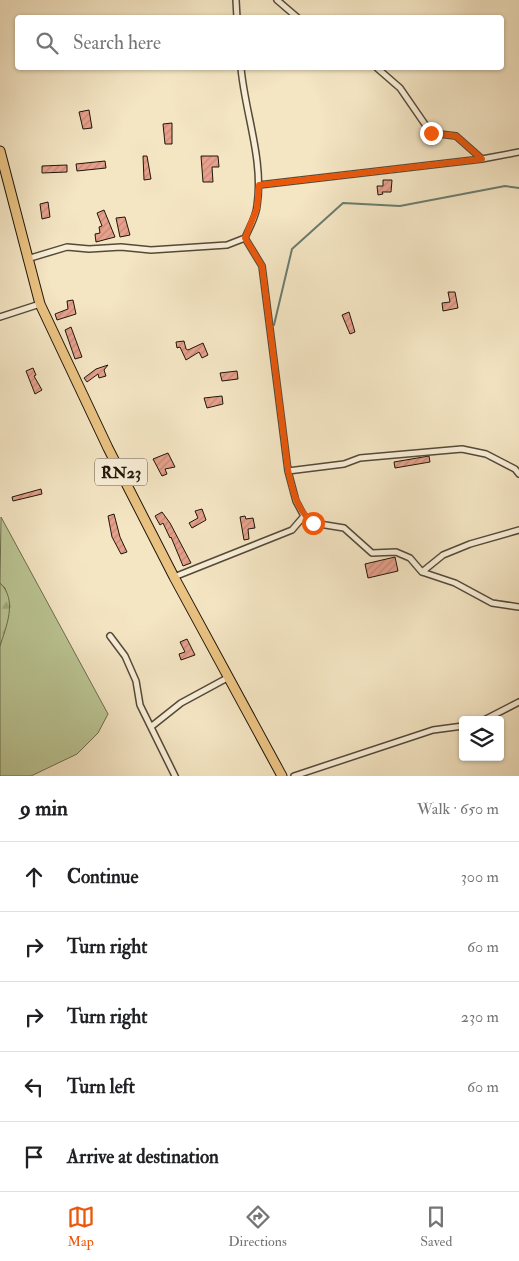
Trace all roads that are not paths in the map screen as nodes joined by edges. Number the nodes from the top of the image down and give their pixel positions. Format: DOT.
graph roads {
  1 [pos="236,0"];
  2 [pos="277,0"];
  3 [pos="237,15"];
  4 [pos="294,15"];
  5 [pos="241,70"];
  6 [pos="380,70"];
  7 [pos="0,151"];
  8 [pos="519,152"];
  9 [pos="482,159"];
  10 [pos="259,185"];
  11 [pos="245,238"];
  12 [pos="26,259"];
  13 [pos="40,304"];
  14 [pos="0,317"];
  15 [pos="288,470"];
  16 [pos="519,474"];
  17 [pos="304,516"];
  18 [pos="519,530"];
  19 [pos="422,572"];
  20 [pos="174,577"];
  21 [pos="519,608"];
  22 [pos="110,636"];
  23 [pos="229,677"];
  24 [pos="519,702"];
  25 [pos="492,716"];
  26 [pos="152,726"];
  27 [pos="459,727"];
  28 [pos="175,776"];
  29 [pos="282,776"];
  30 [pos="294,776"];
  1 -- 3 [label="street"];
  2 -- 4 [label="street"];
  5 -- 10 [label="street"];
  6 -- 9 [label="street"];
  7 -- 12 [label="main road, RN23"];
  8 -- 9 [label="street"];
  9 -- 10 [label="street"];
  10 -- 11 [label="street"];
  11 -- 12 [label="street"];
  11 -- 15 [label="street"];
  12 -- 13 [label="main road, RN23"];
  13 -- 14 [label="street"];
  13 -- 20 [label="main road, RN23"];
  15 -- 16 [label="street"];
  15 -- 17 [label="street"];
  17 -- 19 [label="street"];
  17 -- 20 [label="street"];
  18 -- 19 [label="street"];
  19 -- 21 [label="street"];
  20 -- 23 [label="main road, RN23"];
  22 -- 26 [label="street"];
  23 -- 26 [label="street"];
  23 -- 29 [label="main road, RN23"];
  24 -- 25 [label="street"];
  26 -- 28 [label="street"];
  27 -- 30 [label="street"];
}
